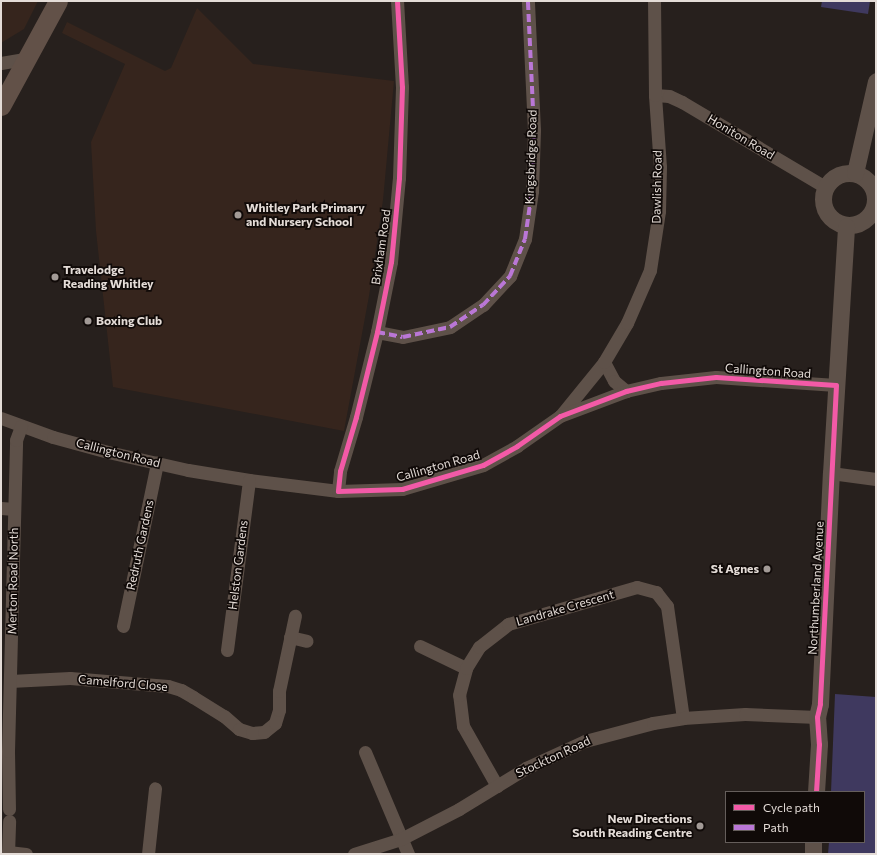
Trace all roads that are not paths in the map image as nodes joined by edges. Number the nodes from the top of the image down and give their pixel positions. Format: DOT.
graph roads {
  1 [pos="58,1"];
  2 [pos="397,1"];
  3 [pos="528,1"];
  4 [pos="654,1"];
  5 [pos="28,58"];
  6 [pos="1,63"];
  7 [pos="876,81"];
  8 [pos="655,95"];
  9 [pos="1,103"];
  10 [pos="855,173"];
  11 [pos="825,187"];
  12 [pos="875,188"];
  13 [pos="874,215"];
  14 [pos="846,226"];
  15 [pos="377,332"];
  16 [pos="604,362"];
  17 [pos="836,386"];
  18 [pos="626,391"];
  19 [pos="560,416"];
  20 [pos="1,418"];
  21 [pos="21,426"];
  22 [pos="157,463"];
  23 [pos="831,473"];
  24 [pos="876,479"];
  25 [pos="249,480"];
  26 [pos="338,491"];
  27 [pos="1,508"];
  28 [pos="14,509"];
  29 [pos="7,612"];
  30 [pos="295,616"];
  31 [pos="123,626"];
  32 [pos="290,637"];
  33 [pos="306,642"];
  34 [pos="420,646"];
  35 [pos="227,650"];
  36 [pos="466,668"];
  37 [pos="10,681"];
  38 [pos="817,717"];
  39 [pos="683,718"];
  40 [pos="5,751"];
  41 [pos="365,752"];
  42 [pos="497,786"];
  43 [pos="155,788"];
  44 [pos="816,791"];
  45 [pos="401,839"];
  46 [pos="813,843"];
  47 [pos="8,853"];
  48 [pos="26,854"];
  49 [pos="148,854"];
  50 [pos="354,854"];
  51 [pos="408,854"];
  52 [pos="813,854"];
  1 -- 5 [label="main road"];
  2 -- 15 [label="street, Brixham Road"];
  3 -- 15 [label="street, Kingsbridge Road"];
  4 -- 8 [label="street, Dawlish Road"];
  5 -- 6 [label="street"];
  5 -- 9 [label="main road"];
  7 -- 10 [label="street"];
  8 -- 11 [label="street, Honiton Road"];
  8 -- 16 [label="street, Dawlish Road"];
  10 -- 11 [label="street"];
  10 -- 12 [label="street"];
  11 -- 14 [label="street"];
  12 -- 13 [label="street"];
  13 -- 14 [label="street"];
  14 -- 17 [label="street, Northumberland Avenue"];
  15 -- 26 [label="street, Brixham Road"];
  16 -- 18 [label="street"];
  16 -- 19 [label="street, Dawlish Road"];
  17 -- 18 [label="street, Callington Road"];
  17 -- 23 [label="street, Northumberland Avenue"];
  18 -- 19 [label="street, Callington Road"];
  19 -- 26 [label="street, Callington Road"];
  20 -- 21 [label="street, Callington Road"];
  21 -- 22 [label="street, Callington Road"];
  21 -- 28 [label="street, Merton Road North"];
  22 -- 25 [label="street, Callington Road"];
  22 -- 31 [label="street, Redruth Gardens"];
  23 -- 24 [label="street"];
  23 -- 38 [label="street, Northumberland Avenue"];
  25 -- 26 [label="street, Callington Road"];
  25 -- 35 [label="street, Helston Gardens"];
  27 -- 28 [label="street"];
  28 -- 29 [label="street, Merton Road North"];
  29 -- 37 [label="street, Merton Road North"];
  30 -- 32 [label="street, Camelford Close"];
  32 -- 33 [label="street"];
  32 -- 37 [label="street, Camelford Close"];
  34 -- 36 [label="street"];
  36 -- 39 [label="street, Landrake Crescent"];
  36 -- 42 [label="street, Landrake Crescent"];
  37 -- 40 [label="street, Merton Road North"];
  38 -- 39 [label="street, Stockton Road"];
  38 -- 44 [label="street, Northumberland Avenue"];
  39 -- 42 [label="street, Stockton Road"];
  40 -- 47 [label="street, Merton Road North"];
  41 -- 45 [label="street"];
  42 -- 45 [label="street, Stockton Road"];
  43 -- 49 [label="street"];
  45 -- 50 [label="street, Stockton Road"];
  45 -- 51 [label="street"];
  46 -- 52 [label="street"];
  47 -- 48 [label="street"];
}
